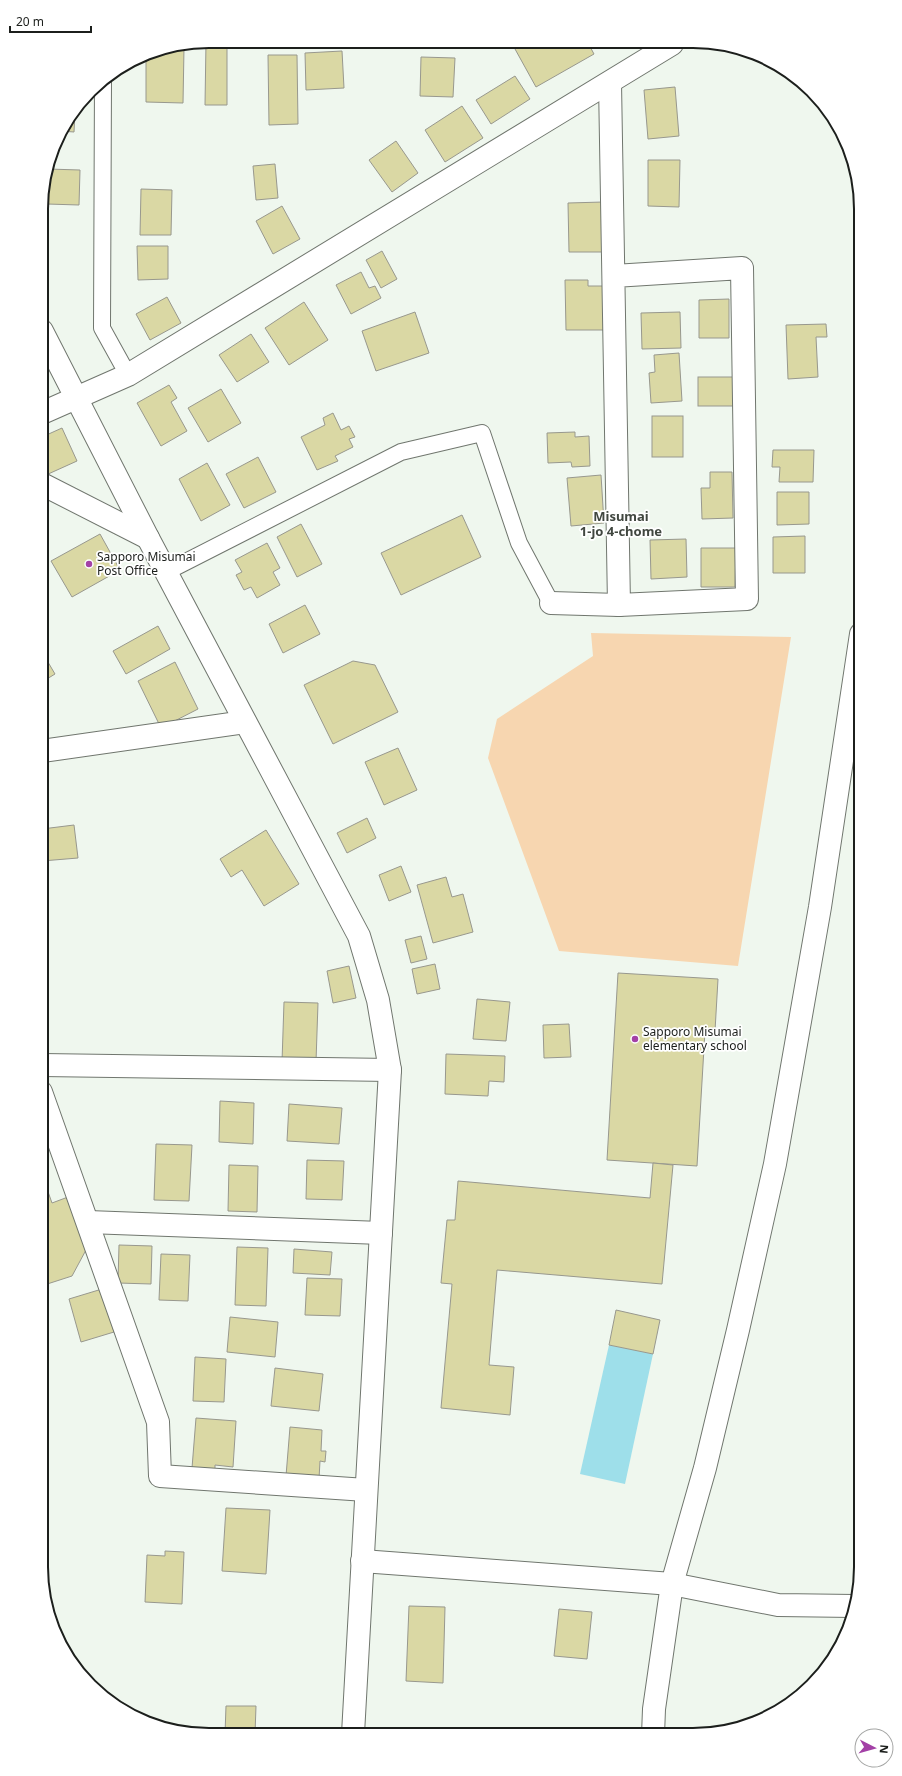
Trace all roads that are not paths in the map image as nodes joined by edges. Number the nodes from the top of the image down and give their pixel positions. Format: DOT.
graph roads {
  1 [pos="666,48"];
  2 [pos="610,83"];
  3 [pos="103,88"];
  4 [pos="614,276"];
  5 [pos="48,342"];
  6 [pos="128,375"];
  7 [pos="77,398"];
  8 [pos="48,410"];
  9 [pos="48,487"];
  10 [pos="148,538"];
  11 [pos="166,572"];
  12 [pos="551,603"];
  13 [pos="619,605"];
  14 [pos="854,681"];
  15 [pos="245,722"];
  16 [pos="48,750"];
  17 [pos="48,1065"];
  18 [pos="390,1070"];
  19 [pos="48,1109"];
  20 [pos="88,1222"];
  21 [pos="381,1233"];
  22 [pos="366,1490"];
  23 [pos="362,1561"];
  24 [pos="672,1584"];
  25 [pos="850,1606"];
  26 [pos="354,1728"];
  27 [pos="653,1728"];
  1 -- 2 [label="street"];
  2 -- 4 [label="street"];
  2 -- 6 [label="street"];
  3 -- 6 [label="lane"];
  4 -- 13 [label="street"];
  4 -- 13 [label="street"];
  5 -- 7 [label="street"];
  6 -- 7 [label="street"];
  7 -- 8 [label="street"];
  7 -- 10 [label="street"];
  9 -- 10 [label="street"];
  10 -- 11 [label="street"];
  11 -- 12 [label="lane"];
  11 -- 15 [label="street"];
  12 -- 13 [label="street"];
  14 -- 24 [label="street"];
  15 -- 16 [label="street"];
  15 -- 18 [label="street"];
  17 -- 18 [label="street"];
  18 -- 21 [label="street"];
  19 -- 20 [label="street"];
  20 -- 21 [label="street"];
  20 -- 22 [label="street"];
  21 -- 22 [label="street"];
  22 -- 23 [label="street"];
  23 -- 24 [label="street"];
  23 -- 26 [label="street"];
  24 -- 25 [label="street"];
  24 -- 27 [label="street"];
}
